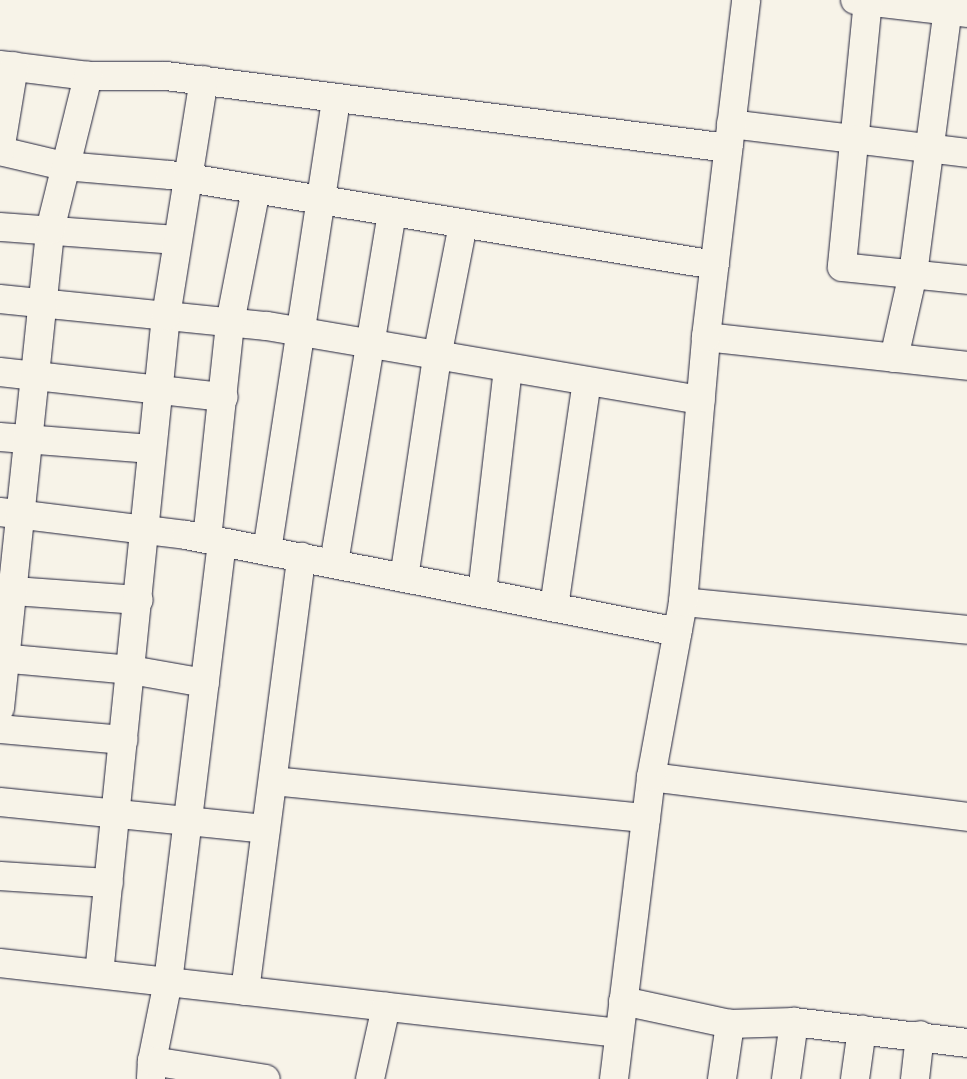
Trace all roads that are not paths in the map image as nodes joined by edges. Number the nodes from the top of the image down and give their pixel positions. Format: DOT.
graph roads {
  1 [pos="746,0"];
  2 [pos="864,0"];
  3 [pos="955,8"];
  4 [pos="7,66"];
  5 [pos="88,76"];
  6 [pos="204,80"];
  7 [pos="336,98"];
  8 [pos="729,136"];
  9 [pos="854,138"];
  10 [pos="931,148"];
  11 [pos="0,151"];
  12 [pos="967,152"];
  13 [pos="64,166"];
  14 [pos="186,178"];
  15 [pos="256,189"];
  16 [pos="321,199"];
  17 [pos="392,214"];
  18 [pos="463,225"];
  19 [pos="0,227"];
  20 [pos="50,230"];
  21 [pos="177,240"];
  22 [pos="715,264"];
  23 [pos="913,274"];
  24 [pos="967,280"];
  25 [pos="0,299"];
  26 [pos="42,304"];
  27 [pos="166,316"];
  28 [pos="230,322"];
  29 [pos="300,332"];
  30 [pos="706,337"];
  31 [pos="369,344"];
  32 [pos="437,357"];
  33 [pos="894,358"];
  34 [pos="967,366"];
  35 [pos="508,368"];
  36 [pos="0,372"];
  37 [pos="34,376"];
  38 [pos="587,381"];
  39 [pos="158,389"];
  40 [pos="224,397"];
  41 [pos="701,400"];
  42 [pos="13,438"];
  43 [pos="152,449"];
  44 [pos="10,512"];
  45 [pos="146,530"];
  46 [pos="215,541"];
  47 [pos="267,551"];
  48 [pos="301,557"];
  49 [pos="334,564"];
  50 [pos="404,578"];
  51 [pos="6,590"];
  52 [pos="482,593"];
  53 [pos="139,600"];
  54 [pos="683,602"];
  55 [pos="554,607"];
  56 [pos="967,630"];
  57 [pos="678,632"];
  58 [pos="2,658"];
  59 [pos="131,670"];
  60 [pos="205,683"];
  61 [pos="0,708"];
  62 [pos="0,729"];
  63 [pos="124,740"];
  64 [pos="651,778"];
  65 [pos="272,781"];
  66 [pos="0,802"];
  67 [pos="116,814"];
  68 [pos="967,817"];
  69 [pos="646,818"];
  70 [pos="189,821"];
  71 [pos="266,829"];
  72 [pos="0,876"];
  73 [pos="109,883"];
  74 [pos="0,963"];
  75 [pos="99,974"];
  76 [pos="168,982"];
  77 [pos="246,991"];
  78 [pos="623,1001"];
  79 [pos="386,1006"];
  80 [pos="794,1022"];
  81 [pos="730,1024"];
  82 [pos="862,1029"];
  83 [pos="619,1033"];
  84 [pos="920,1035"];
  85 [pos="967,1043"];
  86 [pos="151,1070"];
  87 [pos="229,1076"];
  88 [pos="266,1079"];
  89 [pos="370,1079"];
  90 [pos="614,1079"];
  91 [pos="722,1079"];
  92 [pos="786,1079"];
  93 [pos="855,1079"];
  94 [pos="915,1079"];
  1 -- 8 [label="street"];
  2 -- 3 [label="street"];
  2 -- 9 [label="street"];
  3 -- 10 [label="street"];
  4 -- 5 [label="street"];
  4 -- 11 [label="street"];
  5 -- 6 [label="street"];
  5 -- 13 [label="street"];
  6 -- 7 [label="street"];
  6 -- 14 [label="street"];
  7 -- 8 [label="street"];
  7 -- 16 [label="street"];
  8 -- 9 [label="street"];
  8 -- 22 [label="street"];
  9 -- 10 [label="street"];
  9 -- 23 [label="street"];
  10 -- 12 [label="street"];
  10 -- 23 [label="street"];
  11 -- 13 [label="street"];
  13 -- 14 [label="street"];
  13 -- 20 [label="street"];
  14 -- 15 [label="street"];
  14 -- 21 [label="street"];
  15 -- 16 [label="street"];
  15 -- 28 [label="street"];
  16 -- 17 [label="street"];
  16 -- 29 [label="street"];
  17 -- 18 [label="street"];
  17 -- 31 [label="street"];
  18 -- 22 [label="street"];
  18 -- 32 [label="street"];
  19 -- 20 [label="street"];
  20 -- 21 [label="street"];
  20 -- 26 [label="street"];
  21 -- 27 [label="street"];
  22 -- 30 [label="street"];
  23 -- 24 [label="street"];
  23 -- 33 [label="street"];
  25 -- 26 [label="street"];
  26 -- 27 [label="street"];
  26 -- 37 [label="street"];
  27 -- 28 [label="street"];
  27 -- 39 [label="street"];
  28 -- 29 [label="street"];
  28 -- 40 [label="street"];
  29 -- 31 [label="street"];
  29 -- 47 [label="street"];
  30 -- 33 [label="street"];
  30 -- 41 [label="street"];
  31 -- 32 [label="street"];
  31 -- 49 [label="street"];
  32 -- 35 [label="street"];
  32 -- 50 [label="street"];
  33 -- 34 [label="street"];
  35 -- 38 [label="street"];
  35 -- 52 [label="street"];
  36 -- 37 [label="street"];
  37 -- 39 [label="street"];
  37 -- 42 [label="street"];
  38 -- 41 [label="street"];
  38 -- 55 [label="street"];
  39 -- 40 [label="street"];
  39 -- 43 [label="street"];
  40 -- 46 [label="street"];
  41 -- 54 [label="street"];
  42 -- 43 [label="street"];
  42 -- 44 [label="street"];
  43 -- 45 [label="street"];
  44 -- 45 [label="street"];
  44 -- 51 [label="street"];
  45 -- 46 [label="street"];
  45 -- 53 [label="street"];
  46 -- 47 [label="street"];
  46 -- 60 [label="street"];
  47 -- 48 [label="street"];
  48 -- 49 [label="street"];
  48 -- 65 [label="street"];
  49 -- 50 [label="street"];
  50 -- 52 [label="street"];
  51 -- 53 [label="street"];
  51 -- 58 [label="street"];
  52 -- 55 [label="street"];
  53 -- 59 [label="street"];
  54 -- 56 [label="street"];
  54 -- 57 [label="street"];
  55 -- 57 [label="street"];
  57 -- 64 [label="street"];
  58 -- 59 [label="street"];
  58 -- 61 [label="street"];
  59 -- 60 [label="street"];
  59 -- 63 [label="street"];
  60 -- 70 [label="street"];
  62 -- 63 [label="street"];
  63 -- 67 [label="street"];
  64 -- 68 [label="street"];
  64 -- 69 [label="street"];
  65 -- 69 [label="street"];
  65 -- 71 [label="street"];
  66 -- 67 [label="street"];
  67 -- 70 [label="street"];
  67 -- 73 [label="street"];
  69 -- 78 [label="street"];
  70 -- 71 [label="street"];
  70 -- 76 [label="street"];
  71 -- 77 [label="street"];
  72 -- 73 [label="street"];
  73 -- 75 [label="street"];
  74 -- 75 [label="street"];
  75 -- 76 [label="street"];
  76 -- 77 [label="street"];
  76 -- 86 [label="street"];
  77 -- 79 [label="street"];
  78 -- 81 [label="street"];
  78 -- 83 [label="street"];
  79 -- 83 [label="street"];
  79 -- 89 [label="street"];
  80 -- 81 [label="street"];
  80 -- 82 [label="street"];
  80 -- 92 [label="street"];
  81 -- 91 [label="street"];
  82 -- 84 [label="street"];
  82 -- 93 [label="street"];
  83 -- 90 [label="street"];
  84 -- 85 [label="street"];
  84 -- 94 [label="street"];
  86 -- 87 [label="street"];
  87 -- 88 [label="street"];
}
